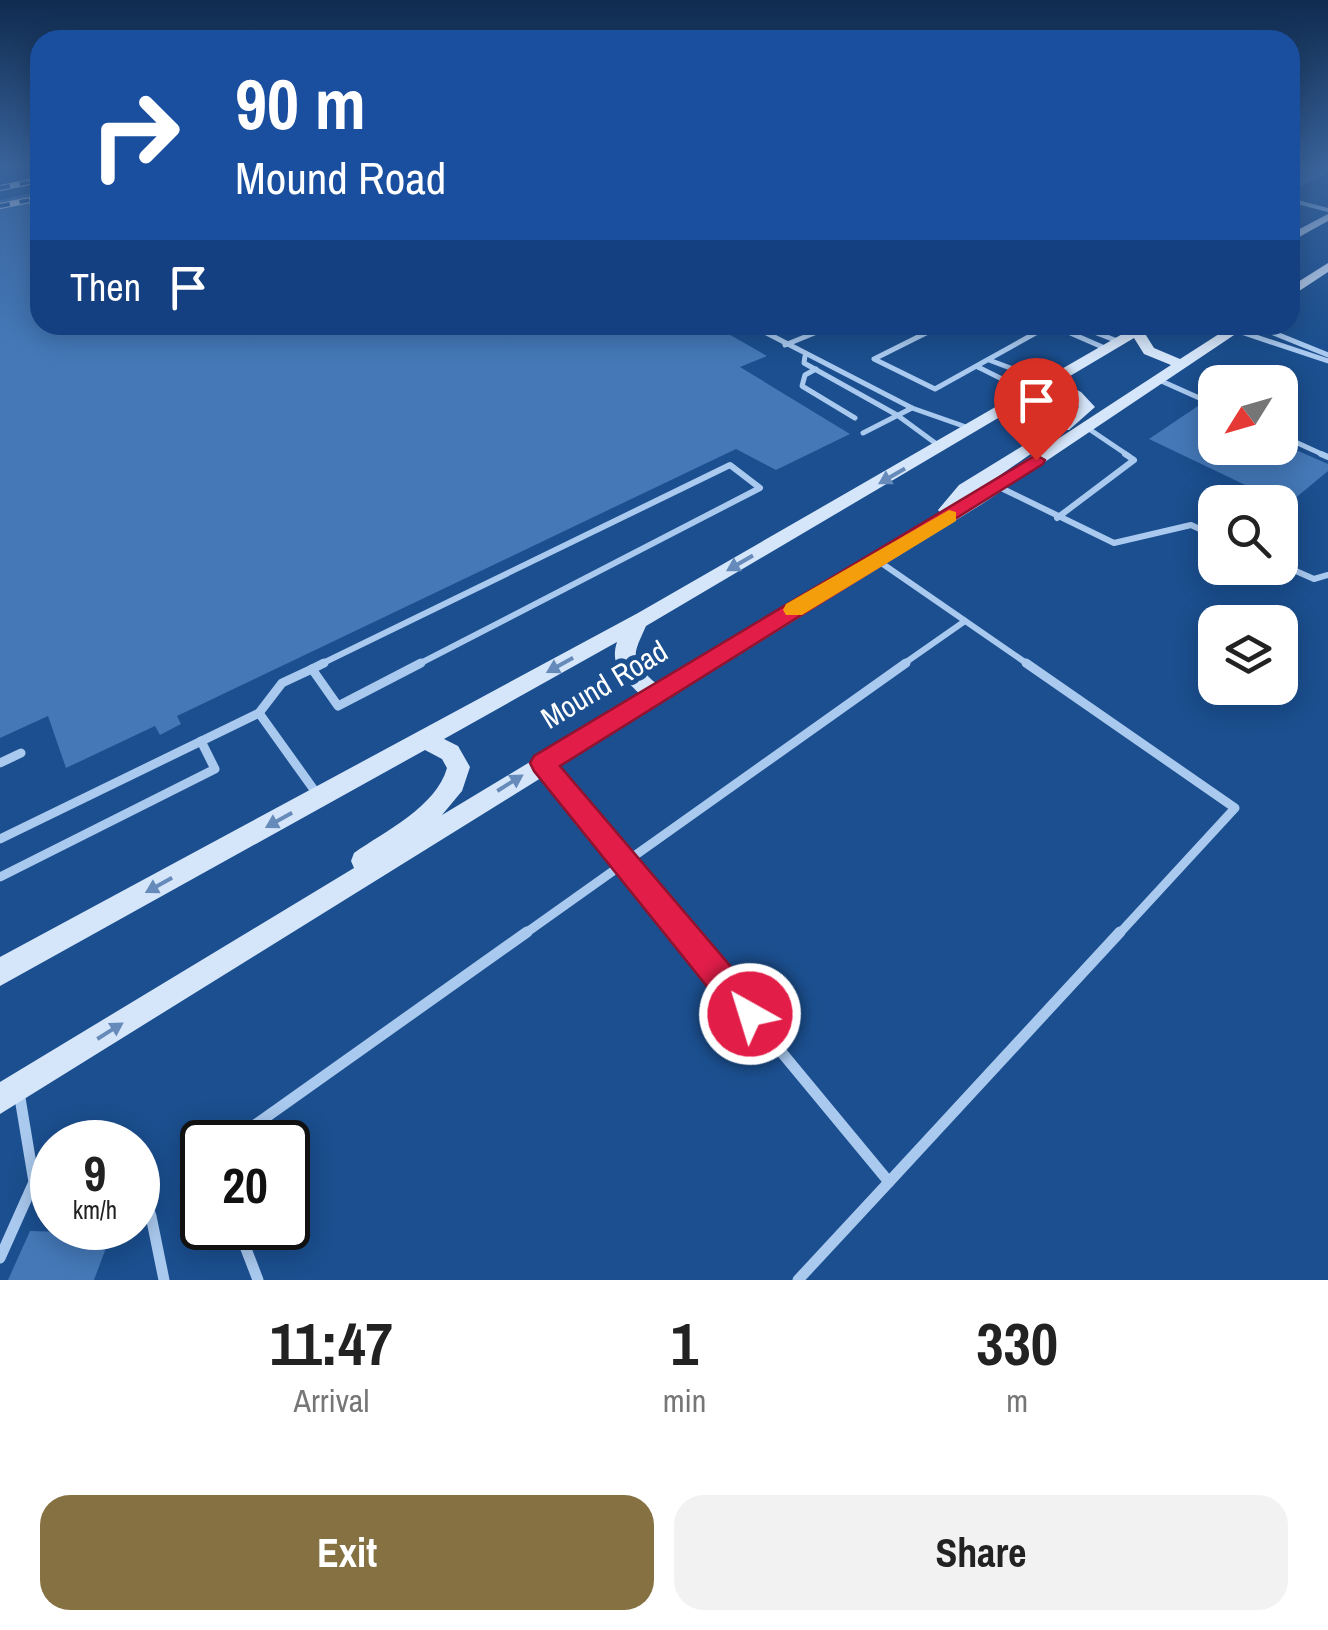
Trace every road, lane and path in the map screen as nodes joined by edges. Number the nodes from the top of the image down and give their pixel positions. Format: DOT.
graph roads {
  1 [pos="1328,267"];
  2 [pos="1300,286"];
  3 [pos="768,335"];
  4 [pos="810,335"];
  5 [pos="922,335"];
  6 [pos="1034,335"];
  7 [pos="1082,335"];
  8 [pos="1095,335"];
  9 [pos="1130,335"];
  10 [pos="1144,335"];
  11 [pos="1227,335"];
  12 [pos="1261,335"];
  13 [pos="1276,335"];
  14 [pos="786,345"];
  15 [pos="1114,345"];
  16 [pos="804,356"];
  17 [pos="1328,358"];
  18 [pos="990,360"];
  19 [pos="978,366"];
  20 [pos="1182,366"];
  21 [pos="816,369"];
  22 [pos="846,372"];
  23 [pos="832,379"];
  24 [pos="1159,380"];
  25 [pos="1050,383"];
  26 [pos="1032,394"];
  27 [pos="1198,397"];
  28 [pos="912,408"];
  29 [pos="897,415"];
  30 [pos="855,418"];
  31 [pos="1086,427"];
  32 [pos="973,429"];
  33 [pos="863,434"];
  34 [pos="1298,443"];
  35 [pos="942,448"];
  36 [pos="1328,457"];
  37 [pos="997,486"];
  38 [pos="1057,518"];
  39 [pos="932,526"];
  40 [pos="1198,529"];
  41 [pos="877,560"];
  42 [pos="1298,572"];
  43 [pos="1328,575"];
  44 [pos="645,618"];
  45 [pos="966,621"];
  46 [pos="312,669"];
  47 [pos="655,694"];
  48 [pos="259,713"];
  49 [pos="426,740"];
  50 [pos="201,741"];
  51 [pos="22,753"];
  52 [pos="0,762"];
  53 [pos="543,763"];
  54 [pos="320,798"];
  55 [pos="0,839"];
  56 [pos="626,863"];
  57 [pos="0,876"];
  58 [pos="278,926"];
  59 [pos="0,972"];
  60 [pos="9,1094"];
  61 [pos="262,1120"];
  62 [pos="30,1168"];
  63 [pos="889,1182"];
  64 [pos="30,1191"];
  65 [pos="158,1250"];
  66 [pos="246,1250"];
  67 [pos="0,1258"];
  68 [pos="164,1280"];
  69 [pos="258,1280"];
  70 [pos="798,1280"];
  1 -- 2 [label="main road"];
  3 -- 14 [label="lane"];
  4 -- 14 [label="lane"];
  5 -- 19 [label="lane"];
  6 -- 18 [label="lane"];
  7 -- 15 [label="lane"];
  8 -- 15 [label="lane"];
  9 -- 15 [label="main road, Mound Road"];
  10 -- 20 [label="main road"];
  11 -- 20 [label="main road, Mound Road"];
  12 -- 17 [label="lane"];
  13 -- 17 [label="lane"];
  14 -- 16 [label="lane"];
  15 -- 25 [label="main road, Mound Road"];
  16 -- 21 [label="lane"];
  16 -- 22 [label="lane"];
  18 -- 19 [label="lane"];
  18 -- 25 [label="lane"];
  19 -- 26 [label="lane"];
  20 -- 24 [label="main road, Mound Road"];
  21 -- 23 [label="lane"];
  21 -- 30 [label="lane"];
  22 -- 23 [label="lane"];
  22 -- 28 [label="lane"];
  23 -- 29 [label="lane"];
  24 -- 27 [label="lane"];
  24 -- 31 [label="main road, Mound Road"];
  25 -- 26 [label="main road, Mound Road"];
  25 -- 39 [label="main road"];
  26 -- 32 [label="main road, Mound Road"];
  28 -- 29 [label="lane"];
  28 -- 32 [label="lane"];
  29 -- 33 [label="lane"];
  29 -- 35 [label="lane"];
  31 -- 37 [label="main road, Mound Road"];
  31 -- 38 [label="lane"];
  32 -- 35 [label="main road, Mound Road"];
  34 -- 36 [label="lane"];
  35 -- 44 [label="main road, Mound Road, one-way"];
  37 -- 38 [label="lane"];
  37 -- 39 [label="main road, Mound Road"];
  38 -- 40 [label="lane"];
  39 -- 41 [label="main road, Mound Road"];
  41 -- 45 [label="lane"];
  41 -- 47 [label="main road, Mound Road"];
  42 -- 43 [label="lane"];
  44 -- 47 [label="main road"];
  44 -- 49 [label="main road, Mound Road, one-way"];
  45 -- 56 [label="lane"];
  45 -- 63 [label="lane"];
  46 -- 46 [label="lane"];
  46 -- 48 [label="lane"];
  47 -- 53 [label="main road, Mound Road"];
  48 -- 50 [label="lane"];
  48 -- 54 [label="lane"];
  49 -- 54 [label="main road, Mound Road"];
  49 -- 58 [label="main road"];
  50 -- 55 [label="lane"];
  50 -- 57 [label="lane"];
  51 -- 52 [label="lane"];
  53 -- 56 [label="lane"];
  58 -- 53 [label="main road, Mound Road, one-way"];
  54 -- 59 [label="main road, Mound Road, one-way"];
  56 -- 61 [label="lane"];
  56 -- 63 [label="lane"];
  60 -- 58 [label="main road, Mound Road, one-way"];
  60 -- 62 [label="lane"];
  63 -- 70 [label="lane"];
  64 -- 67 [label="lane"];
  65 -- 68 [label="lane"];
  66 -- 69 [label="lane"];
}
